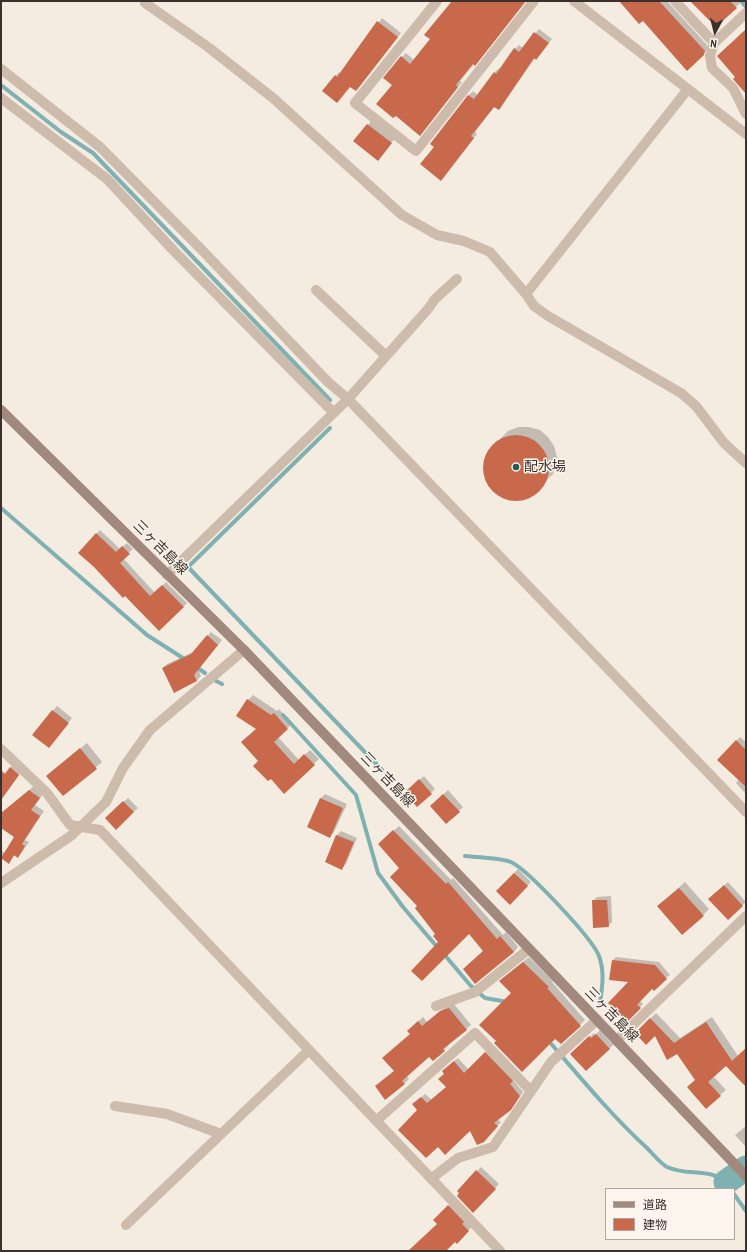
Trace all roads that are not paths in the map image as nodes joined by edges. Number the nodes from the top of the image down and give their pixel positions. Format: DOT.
graph roads {
  1 [pos="145,1"];
  2 [pos="437,1"];
  3 [pos="534,1"];
  4 [pos="574,1"];
  5 [pos="675,1"];
  6 [pos="745,14"];
  7 [pos="714,43"];
  8 [pos="1,69"];
  9 [pos="688,89"];
  10 [pos="1,98"];
  11 [pos="746,114"];
  12 [pos="746,134"];
  13 [pos="457,279"];
  14 [pos="316,290"];
  15 [pos="526,294"];
  16 [pos="386,356"];
  17 [pos="348,399"];
  18 [pos="1,410"];
  19 [pos="334,413"];
  20 [pos="746,463"];
  21 [pos="167,575"];
  22 [pos="244,650"];
  23 [pos="1,749"];
  24 [pos="746,812"];
  25 [pos="82,826"];
  26 [pos="1,883"];
  27 [pos="746,916"];
  28 [pos="530,950"];
  29 [pos="436,1006"];
  30 [pos="597,1020"];
  31 [pos="616,1041"];
  32 [pos="308,1051"];
  33 [pos="532,1091"];
  34 [pos="115,1106"];
  35 [pos="376,1120"];
  36 [pos="221,1134"];
  37 [pos="746,1176"];
  38 [pos="432,1178"];
  39 [pos="126,1225"];
  40 [pos="500,1251"];
  1 -- 15 [label="street"];
  2 -- 3 [label="street"];
  4 -- 9 [label="street"];
  5 -- 7 [label="street"];
  6 -- 7 [label="street"];
  7 -- 11 [label="street"];
  8 -- 17 [label="street"];
  9 -- 12 [label="street"];
  9 -- 15 [label="street"];
  10 -- 19 [label="street"];
  13 -- 16 [label="street"];
  14 -- 16 [label="street"];
  15 -- 20 [label="street"];
  16 -- 17 [label="street"];
  17 -- 19 [label="street"];
  17 -- 24 [label="street"];
  18 -- 21 [label="main road, 三ヶ吉島線"];
  19 -- 21 [label="street"];
  21 -- 22 [label="main road, 三ヶ吉島線"];
  22 -- 25 [label="street"];
  22 -- 28 [label="main road, 三ヶ吉島線"];
  23 -- 25 [label="street"];
  25 -- 26 [label="street"];
  25 -- 32 [label="street"];
  27 -- 31 [label="street"];
  28 -- 29 [label="street"];
  28 -- 30 [label="main road, 三ヶ吉島線"];
  30 -- 31 [label="main road, 三ヶ吉島線"];
  30 -- 33 [label="street"];
  31 -- 37 [label="main road, 三ヶ吉島線"];
  32 -- 35 [label="street"];
  32 -- 36 [label="street"];
  33 -- 35 [label="street"];
  33 -- 38 [label="street"];
  34 -- 36 [label="street"];
  35 -- 38 [label="street"];
  36 -- 39 [label="street"];
  38 -- 40 [label="street"];
}
